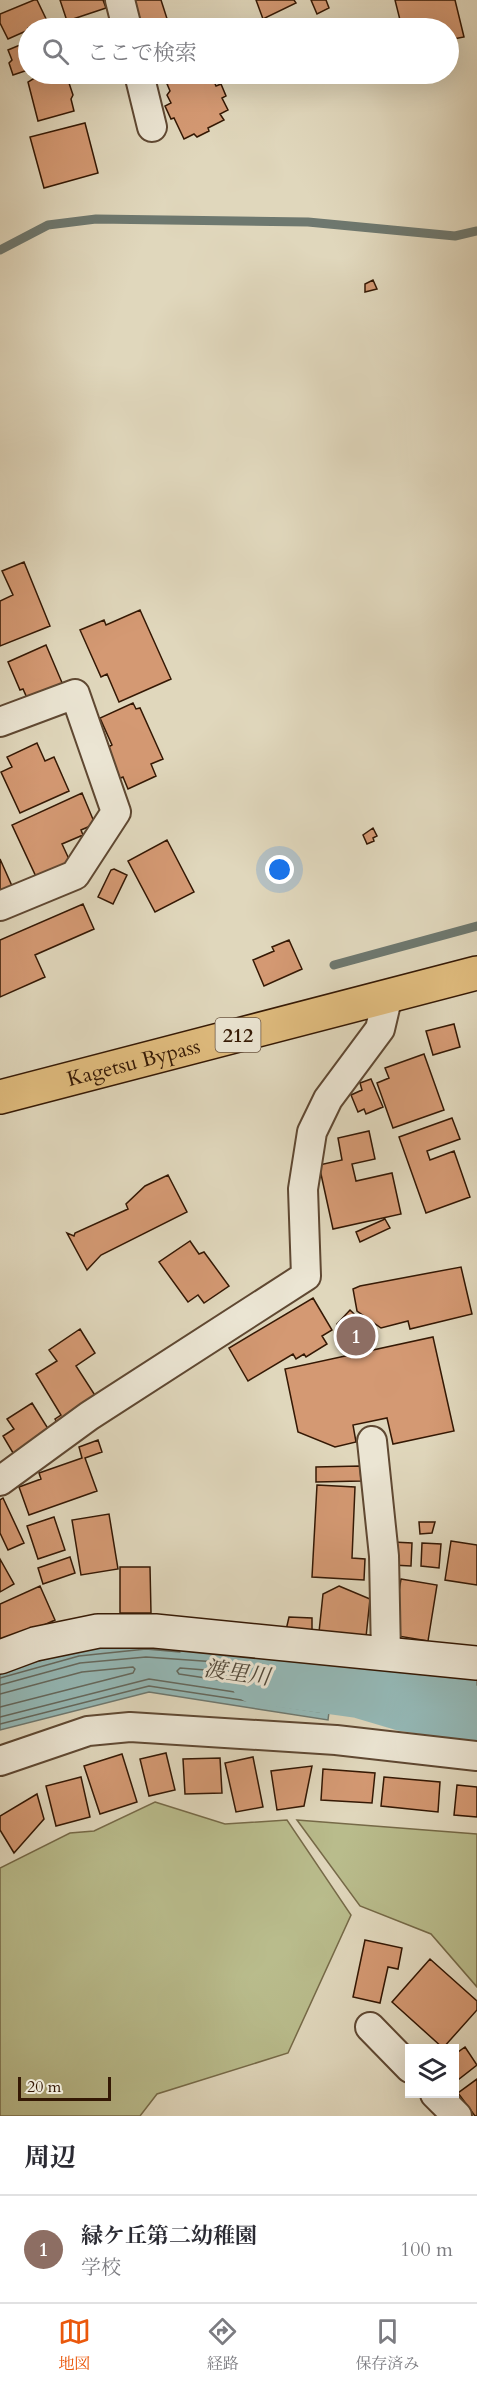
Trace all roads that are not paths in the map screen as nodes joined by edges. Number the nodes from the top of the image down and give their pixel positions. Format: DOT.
graph roads {
  1 [pos="120,0"];
  2 [pos="124,18"];
  3 [pos="141,84"];
  4 [pos="152,127"];
  5 [pos="0,723"];
  6 [pos="0,906"];
  7 [pos="477,973"];
  8 [pos="388,995"];
  9 [pos="0,1098"];
  10 [pos="372,1441"];
  11 [pos="0,1481"];
  12 [pos="386,1654"];
  13 [pos="0,1658"];
  14 [pos="477,1663"];
  15 [pos="477,1756"];
  16 [pos="0,1761"];
  17 [pos="370,2027"];
  18 [pos="405,2063"];
  19 [pos="439,2098"];
  20 [pos="457,2116"];
  1 -- 2 [label="street"];
  3 -- 4 [label="street"];
  5 -- 6 [label="street"];
  7 -- 8 [label="highway, Kagetsu Bypass / 212"];
  8 -- 9 [label="highway, Kagetsu Bypass / 212"];
  8 -- 11 [label="street"];
  10 -- 12 [label="street"];
  12 -- 13 [label="street"];
  12 -- 14 [label="street"];
  15 -- 16 [label="street"];
  17 -- 18 [label="street"];
  19 -- 20 [label="street"];
}
